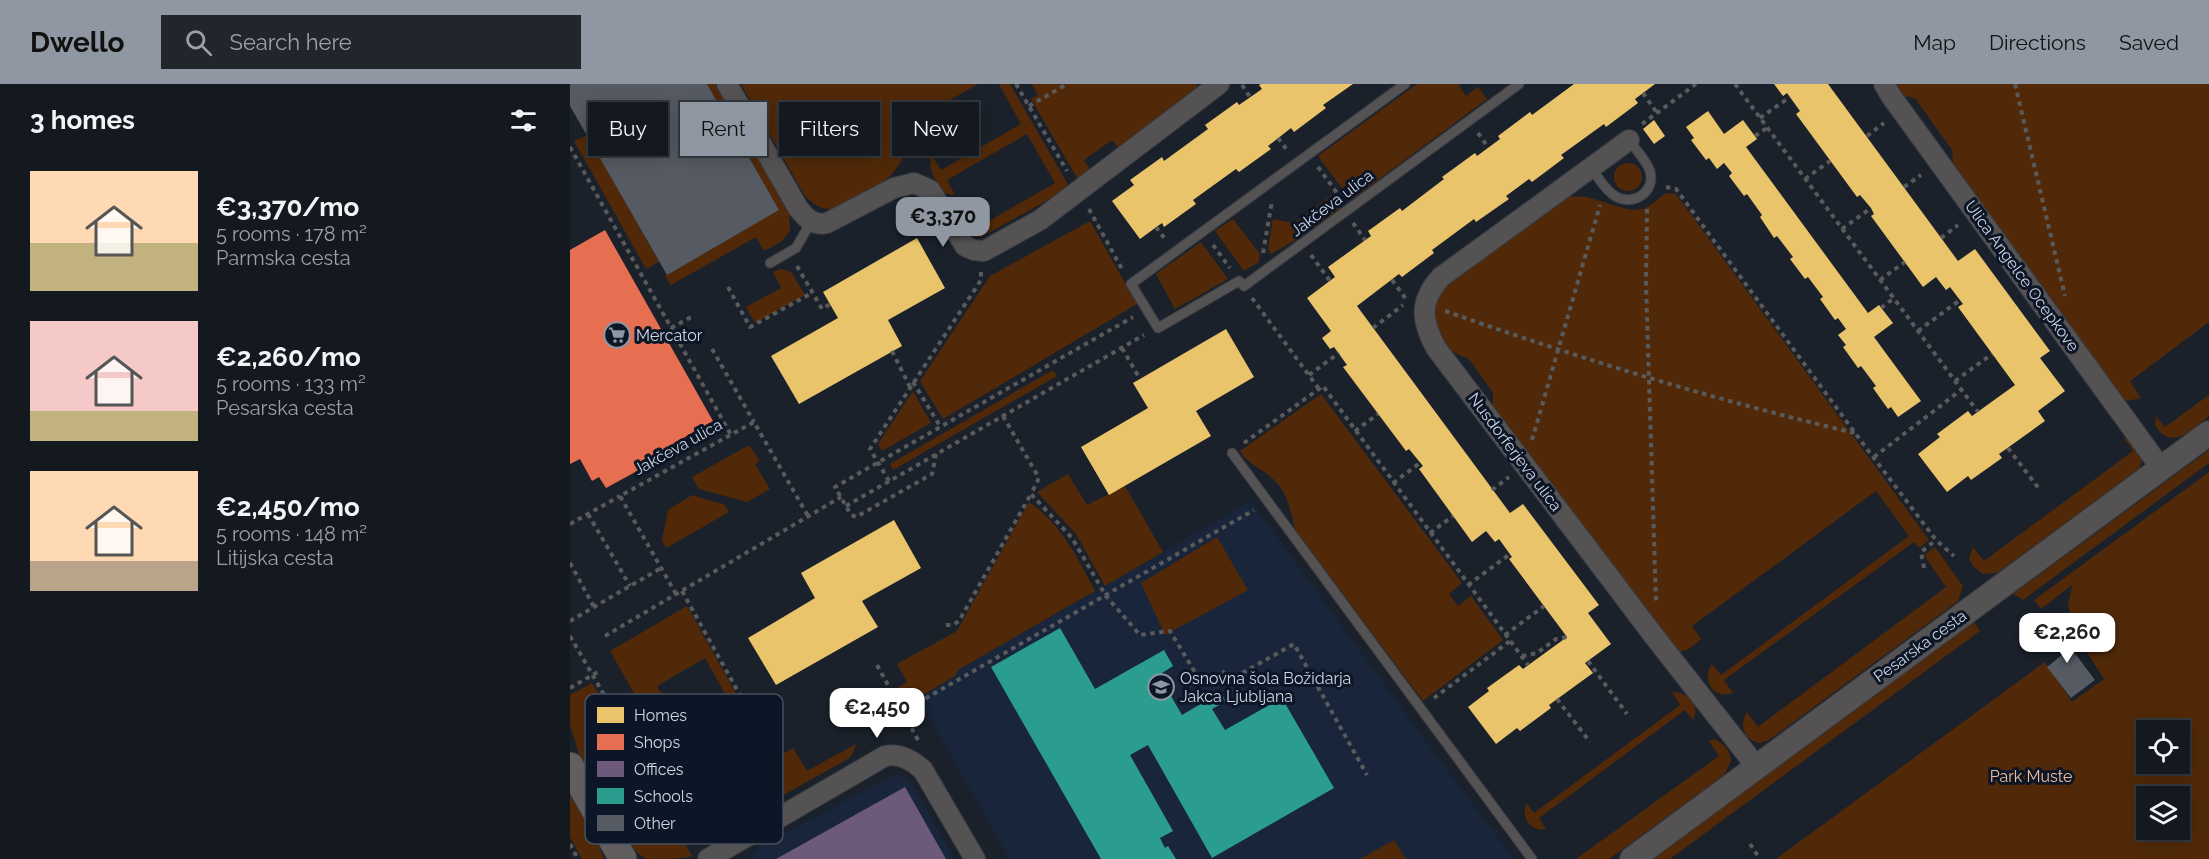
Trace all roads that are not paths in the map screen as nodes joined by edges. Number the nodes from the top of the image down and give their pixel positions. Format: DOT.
graph roads {
  1 [pos="727,84"];
  2 [pos="1219,84"];
  3 [pos="1405,84"];
  4 [pos="1519,84"];
  5 [pos="1884,84"];
  6 [pos="1629,140"];
  7 [pos="1591,168"];
  8 [pos="811,222"];
  9 [pos="770,263"];
  10 [pos="2209,433"];
  11 [pos="1232,453"];
  12 [pos="2161,468"];
  13 [pos="570,766"];
  14 [pos="1756,766"];
  15 [pos="585,792"];
  16 [pos="783,810"];
  17 [pos="614,844"];
  18 [pos="719,844"];
  19 [pos="700,854"];
  20 [pos="623,859"];
  21 [pos="975,859"];
  22 [pos="1532,859"];
  23 [pos="1632,859"];
  1 -- 8 [label="street"];
  2 -- 8 [label="street"];
  3 -- 4 [label="lane, Jakčeva ulica"];
  5 -- 12 [label="street, Ulica Angelce Ocepkove"];
  6 -- 7 [label="street"];
  6 -- 7 [label="lane"];
  7 -- 14 [label="street, Nusdorferjeva ulica"];
  8 -- 9 [label="lane"];
  10 -- 12 [label="street, Pesarska cesta"];
  11 -- 22 [label="lane"];
  12 -- 14 [label="street, Pesarska cesta"];
  13 -- 15 [label="main road"];
  14 -- 23 [label="street, Pesarska cesta"];
  16 -- 21 [label="street"];
  17 -- 20 [label="main road"];
  18 -- 19 [label="street"];
}
